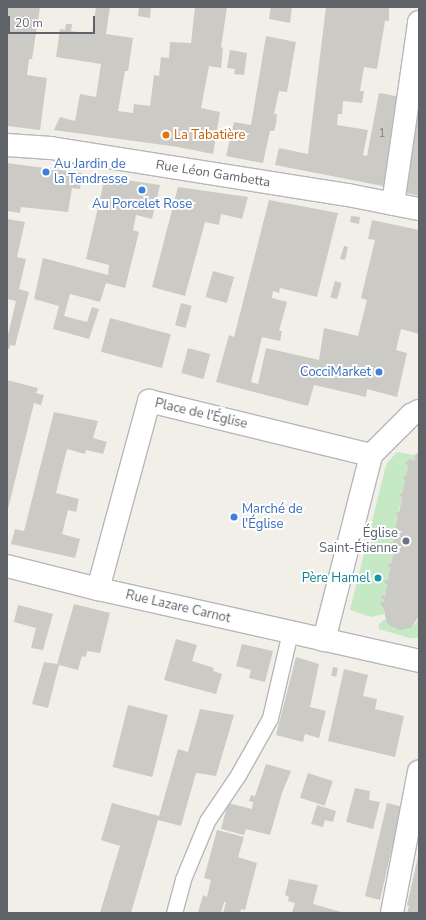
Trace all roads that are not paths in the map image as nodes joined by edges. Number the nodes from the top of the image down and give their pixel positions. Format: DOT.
graph roads {
  1 [pos="419,23"];
  2 [pos="7,145"];
  3 [pos="393,204"];
  4 [pos="419,209"];
  5 [pos="419,411"];
  6 [pos="371,455"];
  7 [pos="7,566"];
  8 [pos="98,589"];
  9 [pos="290,632"];
  10 [pos="324,640"];
  11 [pos="419,661"];
  12 [pos="419,772"];
  13 [pos="174,913"];
  14 [pos="392,913"];
  1 -- 3 [label="street"];
  2 -- 3 [label="street, Rue Léon Gambetta"];
  3 -- 4 [label="street, Rue Léon Gambetta"];
  5 -- 6 [label="street"];
  6 -- 8 [label="street, Place de l'Église"];
  6 -- 10 [label="street"];
  7 -- 8 [label="street, Rue Lazare Carnot"];
  8 -- 9 [label="street, Rue Lazare Carnot"];
  9 -- 10 [label="street, Rue Lazare Carnot"];
  9 -- 13 [label="lane"];
  10 -- 11 [label="street, Rue Lazare Carnot"];
  12 -- 14 [label="street"];
}
